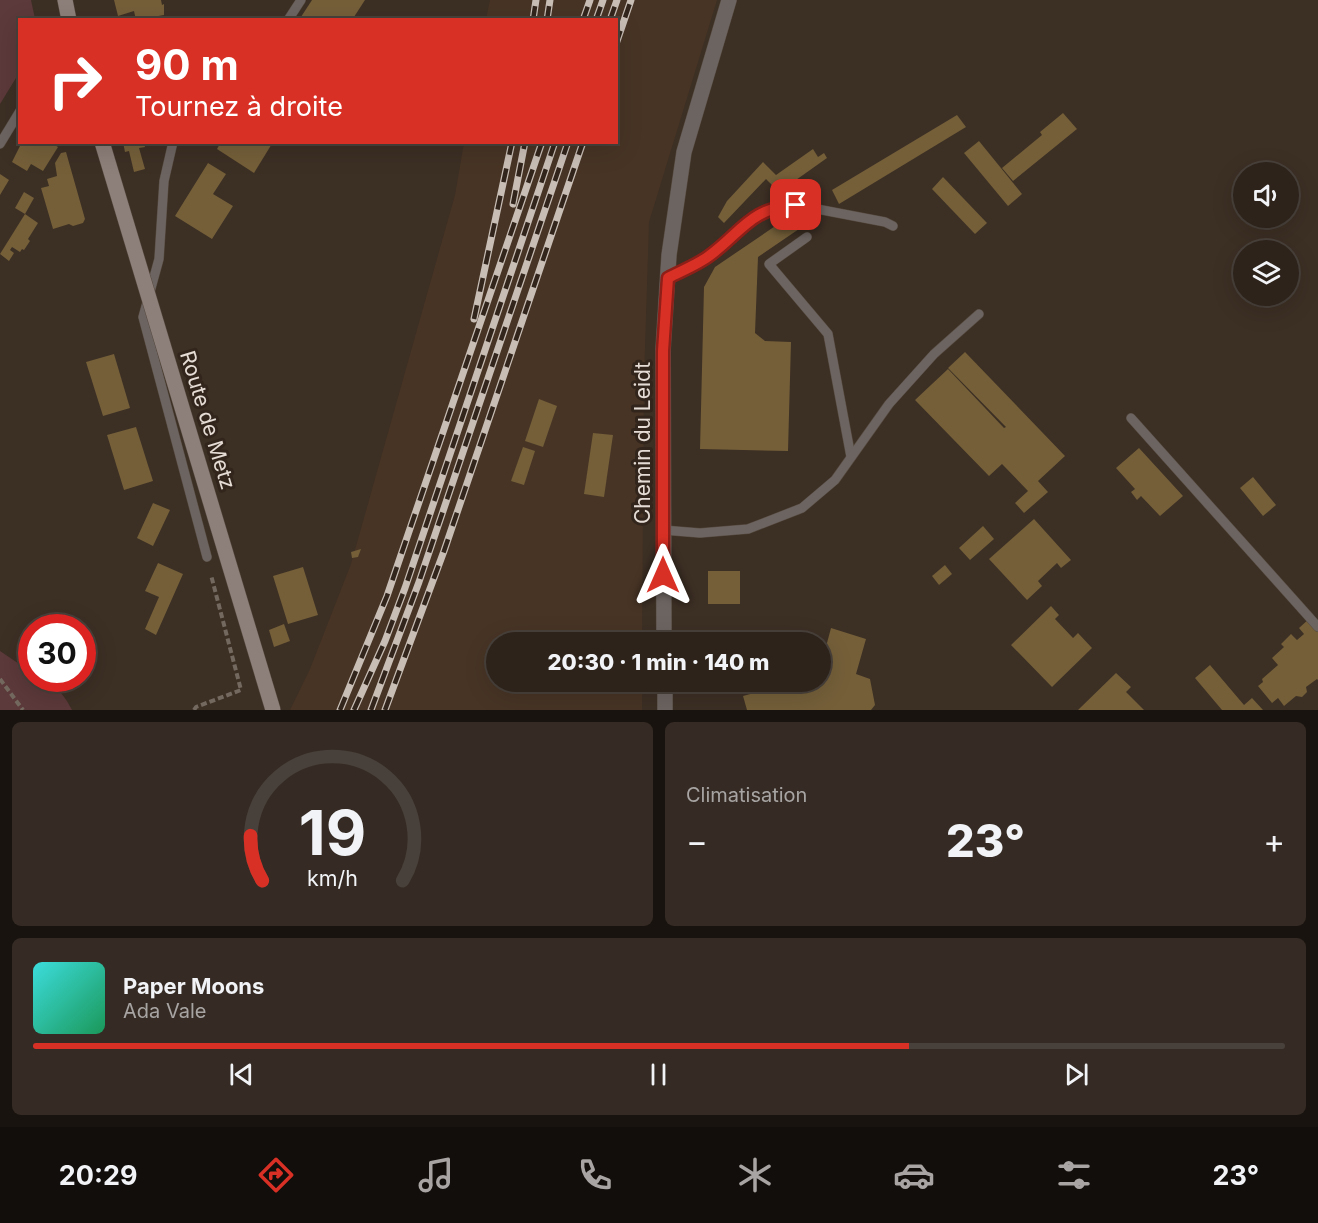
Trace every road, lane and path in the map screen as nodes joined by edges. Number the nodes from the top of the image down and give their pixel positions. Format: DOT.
graph roads {
  1 [pos="65,0"];
  2 [pos="301,0"];
  3 [pos="729,0"];
  4 [pos="69,18"];
  5 [pos="289,18"];
  6 [pos="18,114"];
  7 [pos="0,144"];
  8 [pos="103,144"];
  9 [pos="173,144"];
  10 [pos="893,226"];
  11 [pos="807,237"];
  12 [pos="668,278"];
  13 [pos="979,314"];
  14 [pos="1131,418"];
  15 [pos="851,457"];
  16 [pos="663,530"];
  17 [pos="207,557"];
  18 [pos="1318,627"];
  19 [pos="664,632"];
  20 [pos="0,679"];
  21 [pos="665,692"];
  22 [pos="23,710"];
  23 [pos="194,710"];
  24 [pos="273,710"];
  25 [pos="665,710"];
  1 -- 4 [label="main road"];
  2 -- 5 [label="lane"];
  3 -- 12 [label="street, Chemin du Leidt"];
  6 -- 7 [label="lane"];
  8 -- 24 [label="main road, Route de Metz, bridge"];
  9 -- 17 [label="lane"];
  10 -- 12 [label="lane"];
  11 -- 15 [label="lane"];
  12 -- 16 [label="street, Chemin du Leidt"];
  13 -- 15 [label="lane"];
  14 -- 18 [label="lane"];
  15 -- 16 [label="lane"];
  16 -- 19 [label="street, Chemin du Leidt"];
  17 -- 23 [label="path"];
  20 -- 22 [label="path"];
  21 -- 25 [label="street"];
}
